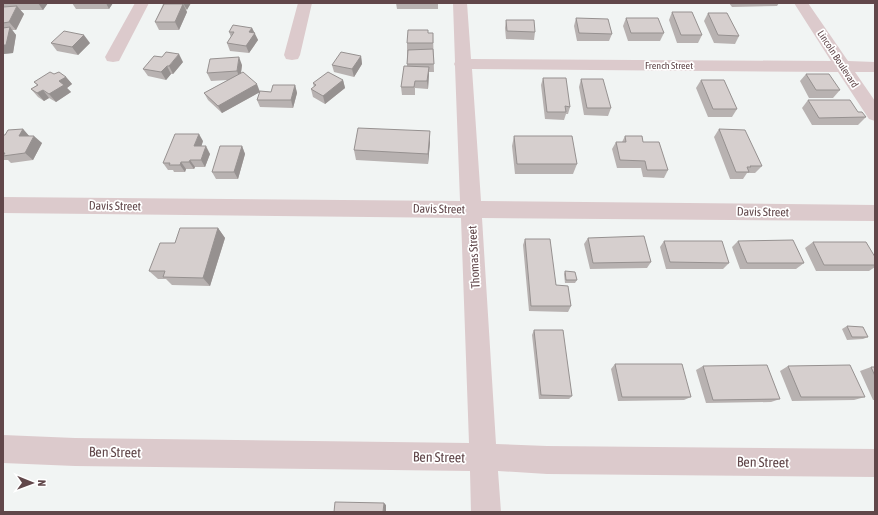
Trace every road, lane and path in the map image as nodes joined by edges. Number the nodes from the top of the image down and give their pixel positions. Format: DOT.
graph roads {
  1 [pos="142,3"];
  2 [pos="305,3"];
  3 [pos="460,3"];
  4 [pos="801,3"];
  5 [pos="292,55"];
  6 [pos="112,57"];
  7 [pos="462,64"];
  8 [pos="843,66"];
  9 [pos="875,67"];
  10 [pos="875,115"];
  11 [pos="3,205"];
  12 [pos="472,209"];
  13 [pos="875,213"];
  14 [pos="3,449"];
  15 [pos="484,457"];
  16 [pos="875,463"];
  17 [pos="486,512"];
  1 -- 6 [label="street"];
  2 -- 5 [label="street"];
  3 -- 7 [label="street, Thomas Street"];
  4 -- 8 [label="street, Lincoln Boulevard"];
  7 -- 8 [label="street, French Street"];
  7 -- 12 [label="street, Thomas Street"];
  8 -- 9 [label="street, French Street"];
  8 -- 10 [label="street, Lincoln Boulevard"];
  11 -- 12 [label="street, Davis Street"];
  12 -- 13 [label="street, Davis Street"];
  12 -- 15 [label="street, Thomas Street"];
  14 -- 15 [label="street, Ben Street"];
  15 -- 16 [label="street, Ben Street"];
  15 -- 17 [label="street, Thomas Street"];
}
